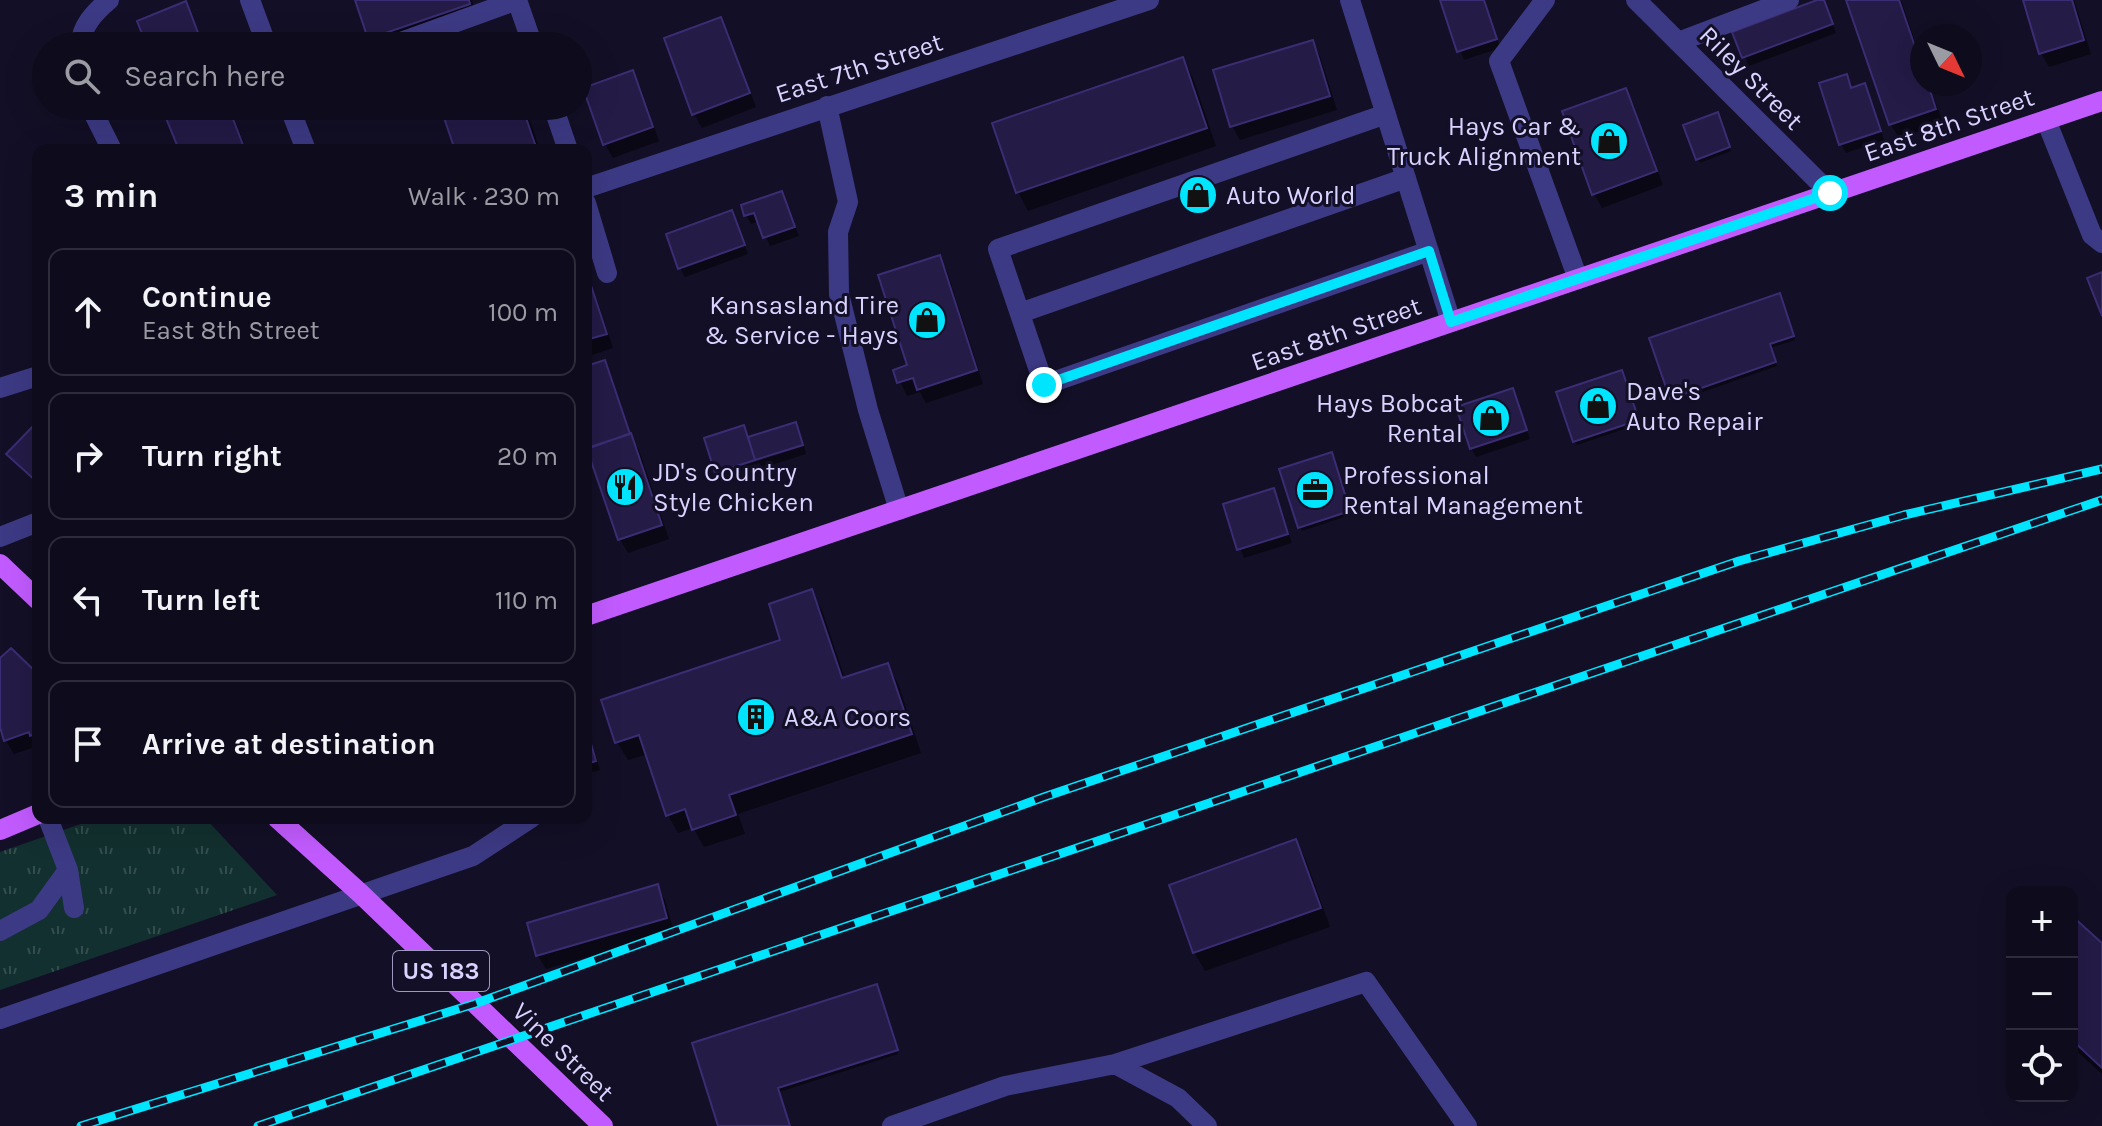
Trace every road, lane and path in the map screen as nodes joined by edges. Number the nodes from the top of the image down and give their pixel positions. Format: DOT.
graph roads {
  1 [pos="109,0"];
  2 [pos="250,0"];
  3 [pos="517,0"];
  4 [pos="1149,0"];
  5 [pos="1350,0"];
  6 [pos="1545,0"];
  7 [pos="1636,0"];
  8 [pos="1789,0"];
  9 [pos="85,32"];
  10 [pos="262,32"];
  11 [pos="429,32"];
  12 [pos="528,32"];
  13 [pos="1678,42"];
  14 [pos="2102,101"];
  15 [pos="827,106"];
  16 [pos="1386,114"];
  17 [pos="97,120"];
  18 [pos="294,120"];
  19 [pos="558,120"];
  20 [pos="2046,120"];
  21 [pos="109,144"];
  22 [pos="304,144"];
  23 [pos="566,144"];
  24 [pos="1406,178"];
  25 [pos="592,186"];
  26 [pos="1830,193"];
  27 [pos="592,223"];
  28 [pos="2102,243"];
  29 [pos="1429,251"];
  30 [pos="607,273"];
  31 [pos="1578,279"];
  32 [pos="1020,313"];
  33 [pos="1451,322"];
  34 [pos="32,378"];
  35 [pos="0,388"];
  36 [pos="899,510"];
  37 [pos="32,524"];
  38 [pos="0,537"];
  39 [pos="0,564"];
  40 [pos="32,594"];
  41 [pos="592,614"];
  42 [pos="32,817"];
  43 [pos="50,824"];
  44 [pos="284,824"];
  45 [pos="522,824"];
  46 [pos="0,830"];
  47 [pos="68,870"];
  48 [pos="361,894"];
  49 [pos="74,908"];
  50 [pos="0,931"];
  51 [pos="0,1019"];
  52 [pos="1115,1064"];
  53 [pos="603,1126"];
  54 [pos="892,1126"];
  55 [pos="1207,1126"];
  56 [pos="1467,1126"];
  1 -- 9 [label="street"];
  2 -- 10 [label="street"];
  3 -- 11 [label="street"];
  3 -- 12 [label="street"];
  4 -- 15 [label="street, East 7th Street"];
  5 -- 16 [label="street"];
  6 -- 31 [label="street"];
  7 -- 13 [label="street, Riley Street"];
  8 -- 13 [label="street"];
  13 -- 26 [label="street, Riley Street"];
  14 -- 20 [label="main road, East 8th Street"];
  15 -- 25 [label="street, East 7th Street"];
  15 -- 36 [label="street"];
  16 -- 24 [label="street"];
  16 -- 32 [label="street"];
  17 -- 21 [label="street"];
  18 -- 22 [label="street"];
  19 -- 23 [label="street"];
  20 -- 26 [label="main road, East 8th Street"];
  20 -- 28 [label="street"];
  24 -- 29 [label="street"];
  24 -- 32 [label="street"];
  26 -- 31 [label="main road, East 8th Street"];
  27 -- 30 [label="street"];
  29 -- 32 [label="street"];
  29 -- 33 [label="street"];
  31 -- 33 [label="main road, East 8th Street"];
  33 -- 36 [label="main road, East 8th Street"];
  34 -- 35 [label="street"];
  36 -- 41 [label="main road, East 8th Street"];
  37 -- 38 [label="street"];
  39 -- 40 [label="main road"];
  42 -- 46 [label="main road"];
  43 -- 47 [label="street"];
  44 -- 48 [label="main road, Vine Street / US 183"];
  45 -- 48 [label="street"];
  47 -- 49 [label="street"];
  47 -- 50 [label="street"];
  48 -- 51 [label="street"];
  48 -- 53 [label="main road, Vine Street / US 183"];
  52 -- 54 [label="street"];
  52 -- 55 [label="street"];
  52 -- 56 [label="street"];
}
